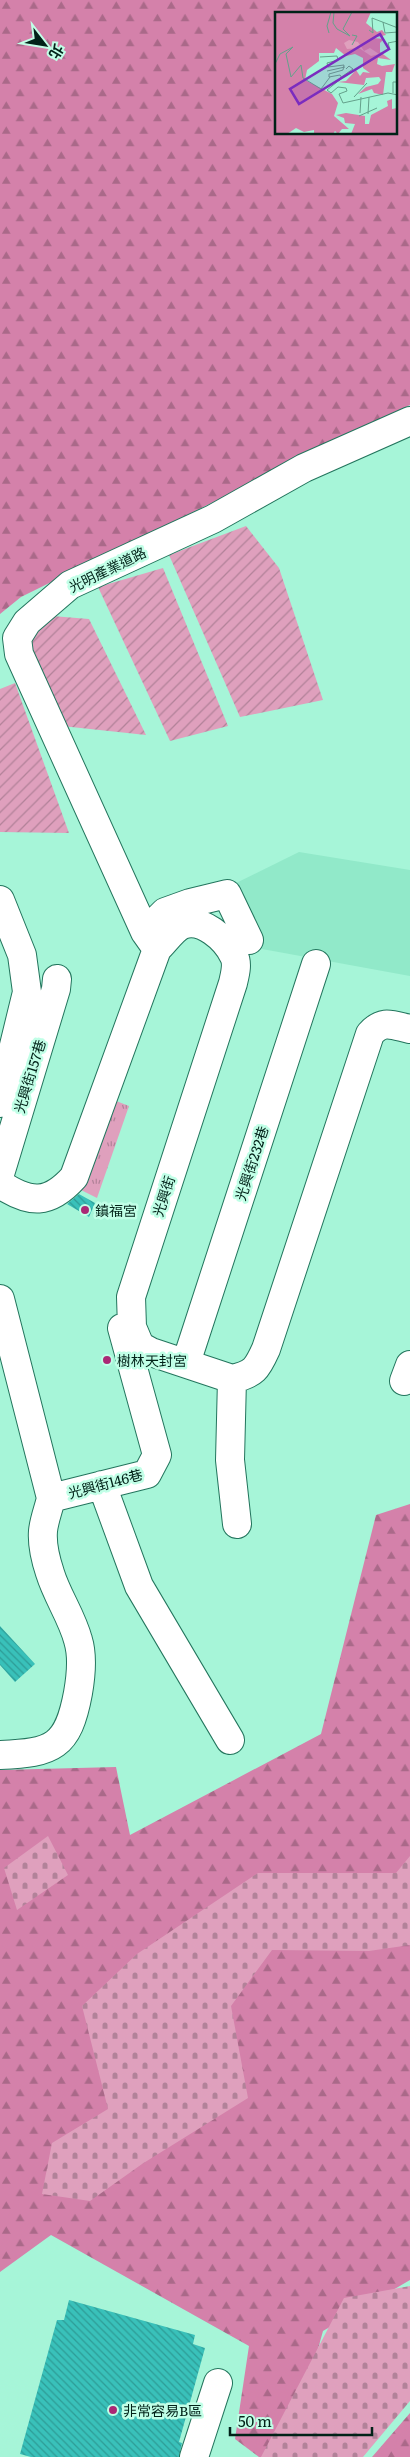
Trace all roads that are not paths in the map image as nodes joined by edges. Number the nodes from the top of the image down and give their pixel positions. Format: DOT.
graph roads {
  1 [pos="410,421"];
  2 [pos="0,900"];
  3 [pos="249,940"];
  4 [pos="151,941"];
  5 [pos="316,964"];
  6 [pos="57,979"];
  7 [pos="410,1028"];
  8 [pos="0,1103"];
  9 [pos="0,1174"];
  10 [pos="0,1184"];
  11 [pos="131,1297"];
  12 [pos="0,1298"];
  13 [pos="186,1363"];
  14 [pos="232,1379"];
  15 [pos="102,1485"];
  16 [pos="51,1498"];
  17 [pos="237,1524"];
  18 [pos="230,1740"];
  19 [pos="0,1755"];
  20 [pos="218,2383"];
  21 [pos="194,2457"];
  1 -- 4 [label="street, 光明產業道路"];
  2 -- 8 [label="street"];
  3 -- 4 [label="street"];
  4 -- 10 [label="street, 光興街"];
  4 -- 11 [label="street, 光興街"];
  5 -- 13 [label="street, 光興街232巷"];
  6 -- 9 [label="street, 光興街157巷"];
  7 -- 14 [label="street"];
  11 -- 13 [label="street, 光興街"];
  11 -- 15 [label="street, 光興街146巷"];
  12 -- 16 [label="street, 光興街146巷"];
  13 -- 14 [label="street, 光興街"];
  14 -- 17 [label="street"];
  15 -- 16 [label="street, 光興街146巷"];
  15 -- 18 [label="street"];
  16 -- 19 [label="street"];
  20 -- 21 [label="street"];
}
